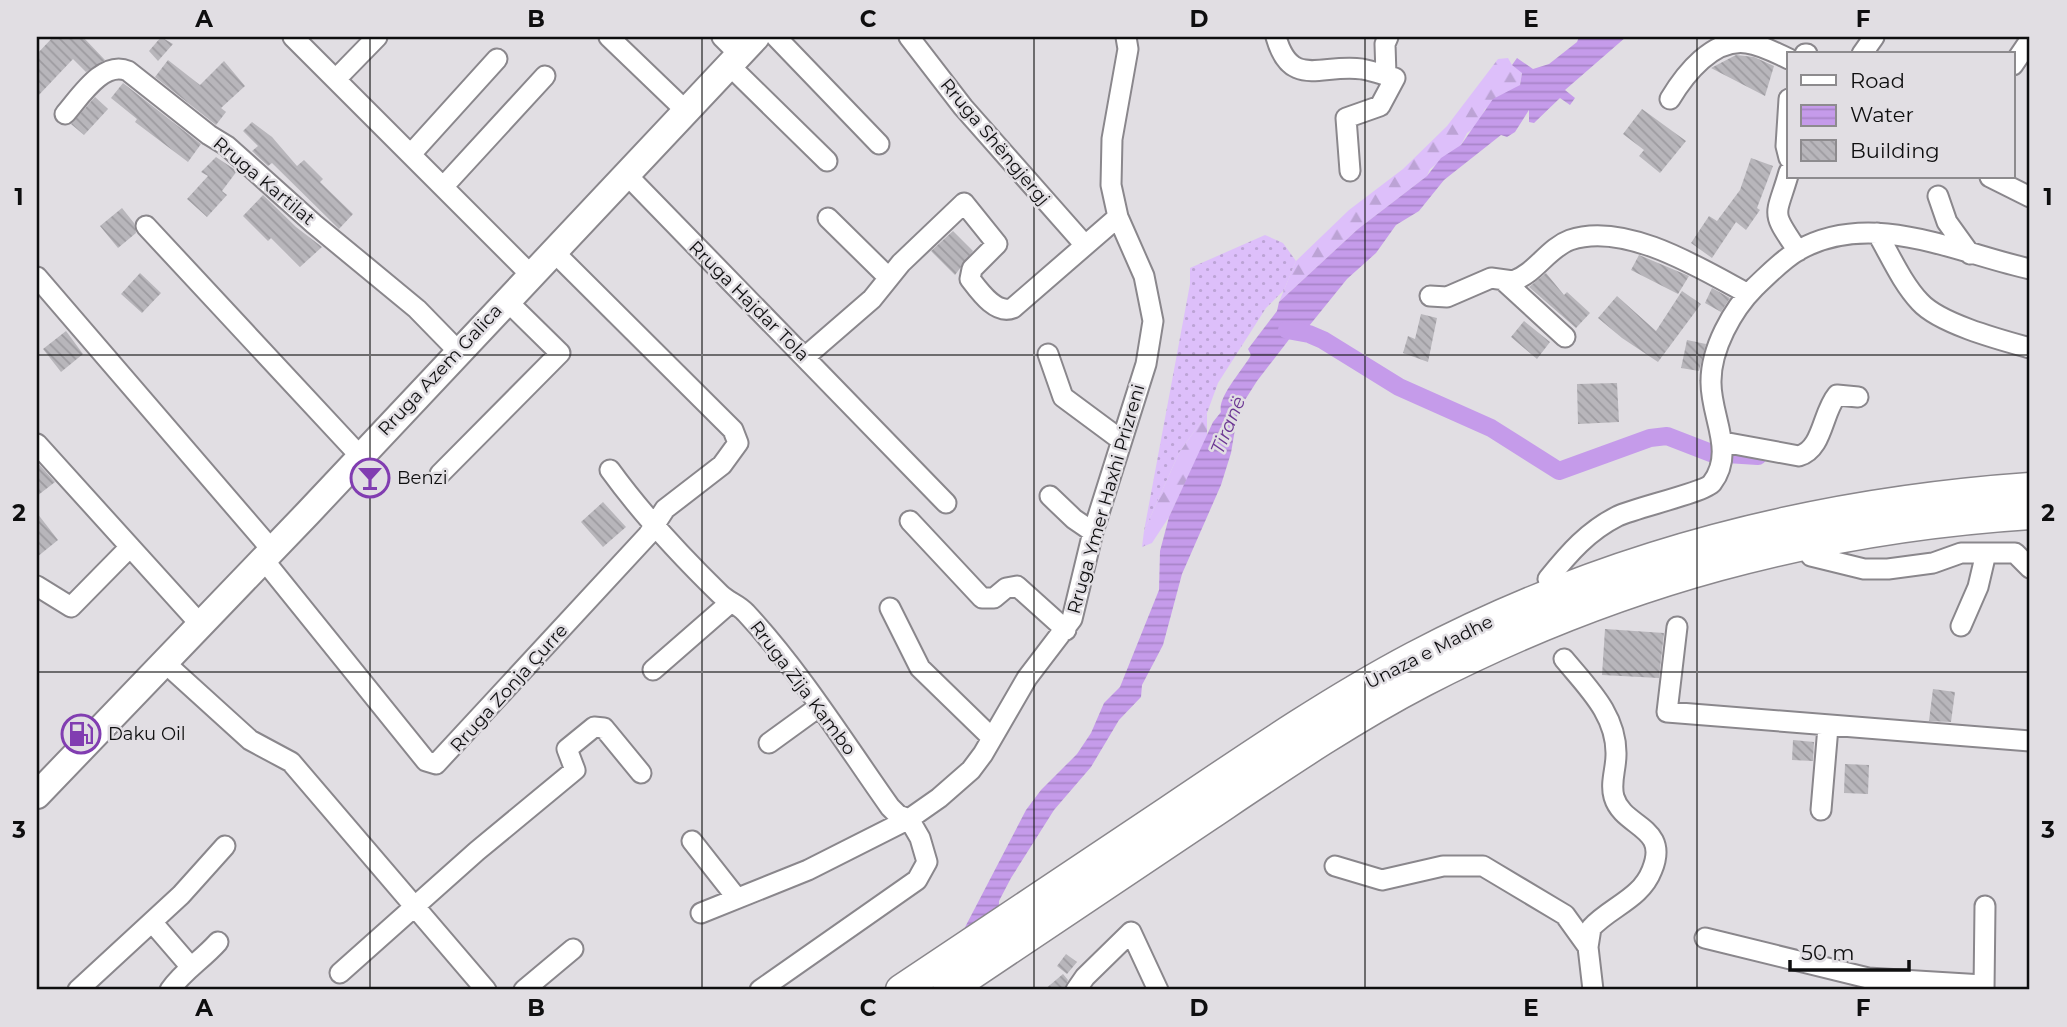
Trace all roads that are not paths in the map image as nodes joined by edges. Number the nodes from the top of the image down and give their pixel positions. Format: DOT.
graph roads {
  1 [pos="377,37"];
  2 [pos="609,37"];
  3 [pos="775,37"];
  4 [pos="1126,37"];
  5 [pos="1276,37"];
  6 [pos="1388,37"];
  7 [pos="1874,37"];
  8 [pos="2030,40"];
  9 [pos="305,41"];
  10 [pos="920,41"];
  11 [pos="736,48"];
  12 [pos="1863,52"];
  13 [pos="1787,58"];
  14 [pos="497,59"];
  15 [pos="2014,64"];
  16 [pos="1385,75"];
  17 [pos="545,76"];
  18 [pos="336,79"];
  19 [pos="1670,99"];
  20 [pos="685,110"];
  21 [pos="65,114"];
  22 [pos="1787,130"];
  23 [pos="879,144"];
  24 [pos="1787,150"];
  25 [pos="411,154"];
  26 [pos="827,161"];
  27 [pos="1350,171"];
  28 [pos="625,173"];
  29 [pos="1787,178"];
  30 [pos="1992,178"];
  31 [pos="443,187"];
  32 [pos="1938,196"];
  33 [pos="2030,197"];
  34 [pos="1118,217"];
  35 [pos="828,218"];
  36 [pos="146,226"];
  37 [pos="1877,233"];
  38 [pos="1084,244"];
  39 [pos="552,250"];
  40 [pos="1798,251"];
  41 [pos="1970,254"];
  42 [pos="2030,269"];
  43 [pos="530,274"];
  44 [pos="37,277"];
  45 [pos="889,278"];
  46 [pos="1504,281"];
  47 [pos="1748,294"];
  48 [pos="1430,296"];
  49 [pos="505,299"];
  50 [pos="1564,337"];
  51 [pos="2030,348"];
  52 [pos="458,351"];
  53 [pos="1048,354"];
  54 [pos="805,357"];
  55 [pos="1858,397"];
  56 [pos="1122,440"];
  57 [pos="37,444"];
  58 [pos="1722,453"];
  59 [pos="360,456"];
  60 [pos="610,470"];
  61 [pos="2030,472"];
  62 [pos="440,474"];
  63 [pos="2030,488"];
  64 [pos="1050,496"];
  65 [pos="946,503"];
  66 [pos="2030,514"];
  67 [pos="910,521"];
  68 [pos="656,523"];
  69 [pos="1093,532"];
  70 [pos="2030,533"];
  71 [pos="131,547"];
  72 [pos="1986,553"];
  73 [pos="268,554"];
  74 [pos="1811,556"];
  75 [pos="2030,568"];
  76 [pos="1548,579"];
  77 [pos="37,586"];
  78 [pos="731,602"];
  79 [pos="890,608"];
  80 [pos="200,624"];
  81 [pos="1961,626"];
  82 [pos="1677,627"];
  83 [pos="1066,630"];
  84 [pos="1564,659"];
  85 [pos="164,662"];
  86 [pos="1425,666"];
  87 [pos="653,670"];
  88 [pos="820,706"];
  89 [pos="1828,727"];
  90 [pos="992,738"];
  91 [pos="2030,741"];
  92 [pos="769,743"];
  93 [pos="641,773"];
  94 [pos="37,794"];
  95 [pos="1821,810"];
  96 [pos="909,819"];
  97 [pos="692,841"];
  98 [pos="225,846"];
  99 [pos="1335,866"];
  100 [pos="736,898"];
  101 [pos="415,906"];
  102 [pos="1986,906"];
  103 [pos="701,913"];
  104 [pos="152,922"];
  105 [pos="1024,923"];
  106 [pos="1705,938"];
  107 [pos="218,942"];
  108 [pos="1588,947"];
  109 [pos="573,948"];
  110 [pos="190,966"];
  111 [pos="340,973"];
  112 [pos="1867,984"];
  113 [pos="1984,988"];
  114 [pos="78,990"];
  115 [pos="170,990"];
  116 [pos="486,990"];
  117 [pos="524,990"];
  118 [pos="760,990"];
  119 [pos="901,990"];
  120 [pos="948,990"];
  121 [pos="1076,990"];
  122 [pos="1158,990"];
  123 [pos="1593,990"];
  1 -- 18 [label="street"];
  2 -- 20 [label="street"];
  3 -- 23 [label="street"];
  4 -- 34 [label="street, Rruga Ymer Haxhi Prizreni"];
  5 -- 16 [label="street"];
  6 -- 16 [label="street"];
  7 -- 12 [label="street"];
  8 -- 15 [label="street"];
  9 -- 18 [label="street"];
  10 -- 38 [label="street, Rruga Shëngjergj"];
  11 -- 20 [label="main road, Rruga Azem Galica"];
  11 -- 26 [label="street"];
  13 -- 19 [label="street"];
  14 -- 25 [label="street"];
  16 -- 27 [label="street"];
  17 -- 31 [label="street"];
  18 -- 25 [label="street"];
  20 -- 28 [label="main road, Rruga Azem Galica"];
  21 -- 52 [label="street, Rruga Kartilat"];
  22 -- 24 [label="street"];
  25 -- 31 [label="street"];
  28 -- 39 [label="main road, Rruga Azem Galica"];
  28 -- 54 [label="street, Rruga Hajdar Tola"];
  29 -- 40 [label="street"];
  30 -- 33 [label="street"];
  31 -- 43 [label="street"];
  32 -- 41 [label="street"];
  34 -- 38 [label="street"];
  34 -- 56 [label="street, Rruga Ymer Haxhi Prizreni"];
  35 -- 45 [label="street"];
  36 -- 59 [label="street"];
  37 -- 40 [label="street"];
  37 -- 41 [label="street"];
  37 -- 51 [label="street"];
  38 -- 45 [label="street"];
  39 -- 43 [label="main road, Rruga Azem Galica"];
  39 -- 68 [label="street"];
  40 -- 47 [label="street"];
  41 -- 42 [label="street"];
  43 -- 49 [label="main road, Rruga Azem Galica"];
  44 -- 73 [label="street"];
  45 -- 54 [label="street"];
  46 -- 47 [label="street"];
  46 -- 48 [label="street"];
  46 -- 50 [label="street"];
  47 -- 58 [label="street"];
  49 -- 52 [label="main road, Rruga Azem Galica"];
  49 -- 62 [label="street"];
  52 -- 59 [label="main road, Rruga Azem Galica"];
  53 -- 56 [label="street"];
  54 -- 65 [label="street, Rruga Hajdar Tola"];
  55 -- 58 [label="street"];
  56 -- 69 [label="street, Rruga Ymer Haxhi Prizreni"];
  57 -- 71 [label="street"];
  58 -- 76 [label="street"];
  59 -- 73 [label="main road, Rruga Azem Galica"];
  60 -- 68 [label="street"];
  61 -- 86 [label="highway"];
  63 -- 86 [label="highway, Unaza e Madhe"];
  64 -- 69 [label="street"];
  66 -- 86 [label="highway, Unaza e Madhe"];
  67 -- 83 [label="street"];
  68 -- 73 [label="street, Rruga Zonja Çurre"];
  68 -- 78 [label="street, Rruga Zija Kambo"];
  69 -- 83 [label="street, Rruga Ymer Haxhi Prizreni"];
  70 -- 74 [label="highway"];
  71 -- 77 [label="street"];
  71 -- 80 [label="street"];
  72 -- 74 [label="street"];
  72 -- 75 [label="street"];
  72 -- 81 [label="street"];
  73 -- 80 [label="main road, Rruga Azem Galica"];
  74 -- 86 [label="highway"];
  78 -- 87 [label="street"];
  78 -- 88 [label="street, Rruga Zija Kambo"];
  79 -- 90 [label="street"];
  80 -- 85 [label="main road, Rruga Azem Galica"];
  82 -- 89 [label="street"];
  83 -- 90 [label="street, Rruga Ymer Haxhi Prizreni"];
  84 -- 108 [label="street"];
  85 -- 94 [label="main road, Rruga Azem Galica"];
  85 -- 101 [label="street"];
  86 -- 105 [label="highway, Unaza e Madhe"];
  88 -- 92 [label="street"];
  88 -- 96 [label="street, Rruga Zija Kambo"];
  89 -- 91 [label="street"];
  89 -- 95 [label="street"];
  90 -- 96 [label="street, Rruga Ymer Haxhi Prizreni"];
  93 -- 101 [label="street"];
  96 -- 100 [label="street"];
  96 -- 118 [label="street"];
  97 -- 100 [label="street"];
  98 -- 104 [label="street"];
  99 -- 108 [label="street"];
  100 -- 103 [label="street"];
  101 -- 111 [label="street"];
  101 -- 116 [label="street"];
  102 -- 113 [label="street"];
  104 -- 110 [label="street"];
  104 -- 114 [label="street"];
  105 -- 119 [label="highway, Unaza e Madhe"];
  105 -- 120 [label="highway, Unaza e Madhe"];
  106 -- 112 [label="street"];
  107 -- 110 [label="street"];
  108 -- 123 [label="street"];
  109 -- 117 [label="street"];
  110 -- 115 [label="street"];
  112 -- 113 [label="street"];
  121 -- 122 [label="street"];
}
